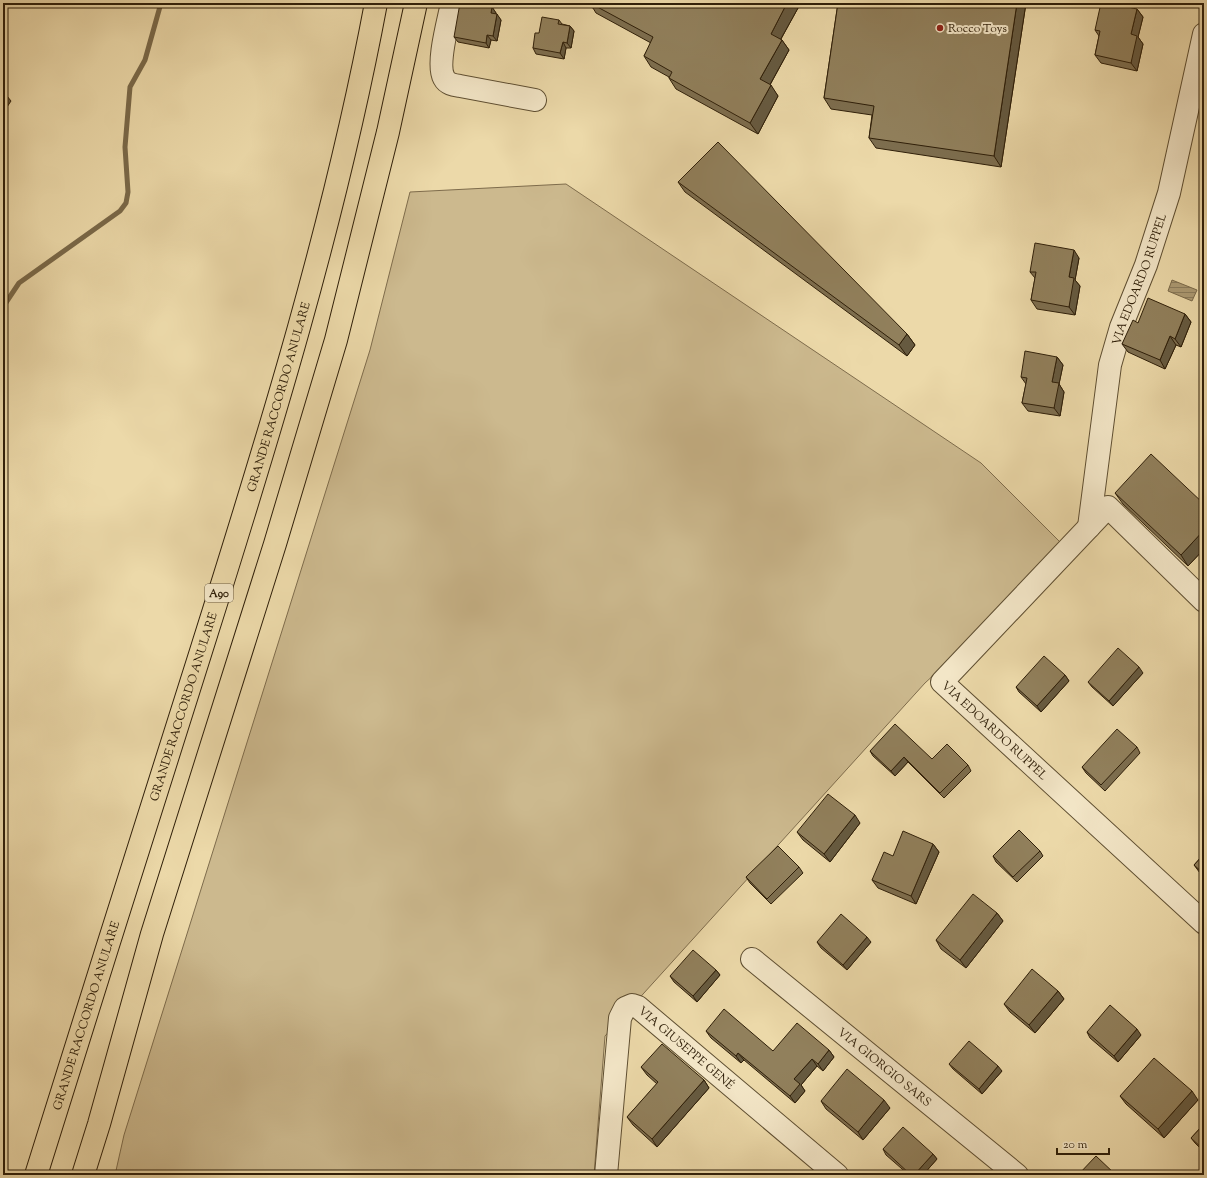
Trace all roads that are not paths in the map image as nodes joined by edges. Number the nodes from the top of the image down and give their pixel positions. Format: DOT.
graph roads {
  1 [pos="376,3"];
  2 [pos="416,3"];
  3 [pos="452,3"];
  4 [pos="1204,34"];
  5 [pos="535,100"];
  6 [pos="1089,527"];
  7 [pos="1204,601"];
  8 [pos="1204,923"];
  9 [pos="752,959"];
  10 [pos="100,1124"];
  11 [pos="36,1175"];
  12 [pos="83,1175"];
  13 [pos="89,1175"];
  14 [pos="606,1175"];
  15 [pos="837,1175"];
  16 [pos="1017,1175"];
  1 -- 11 [label="highway, GRANDE RACCORDO ANULARE / A90"];
  2 -- 10 [label="highway"];
  3 -- 5 [label="street"];
  4 -- 6 [label="street, VIA EDOARDO RUPPEL"];
  6 -- 7 [label="street, VIA EDOARDO RUPPEL"];
  6 -- 8 [label="street, VIA EDOARDO RUPPEL"];
  9 -- 16 [label="street, VIA GIORGIO SARS"];
  10 -- 12 [label="highway"];
  10 -- 13 [label="highway"];
  14 -- 15 [label="street, VIA GIUSEPPE GENÉ"];
}
